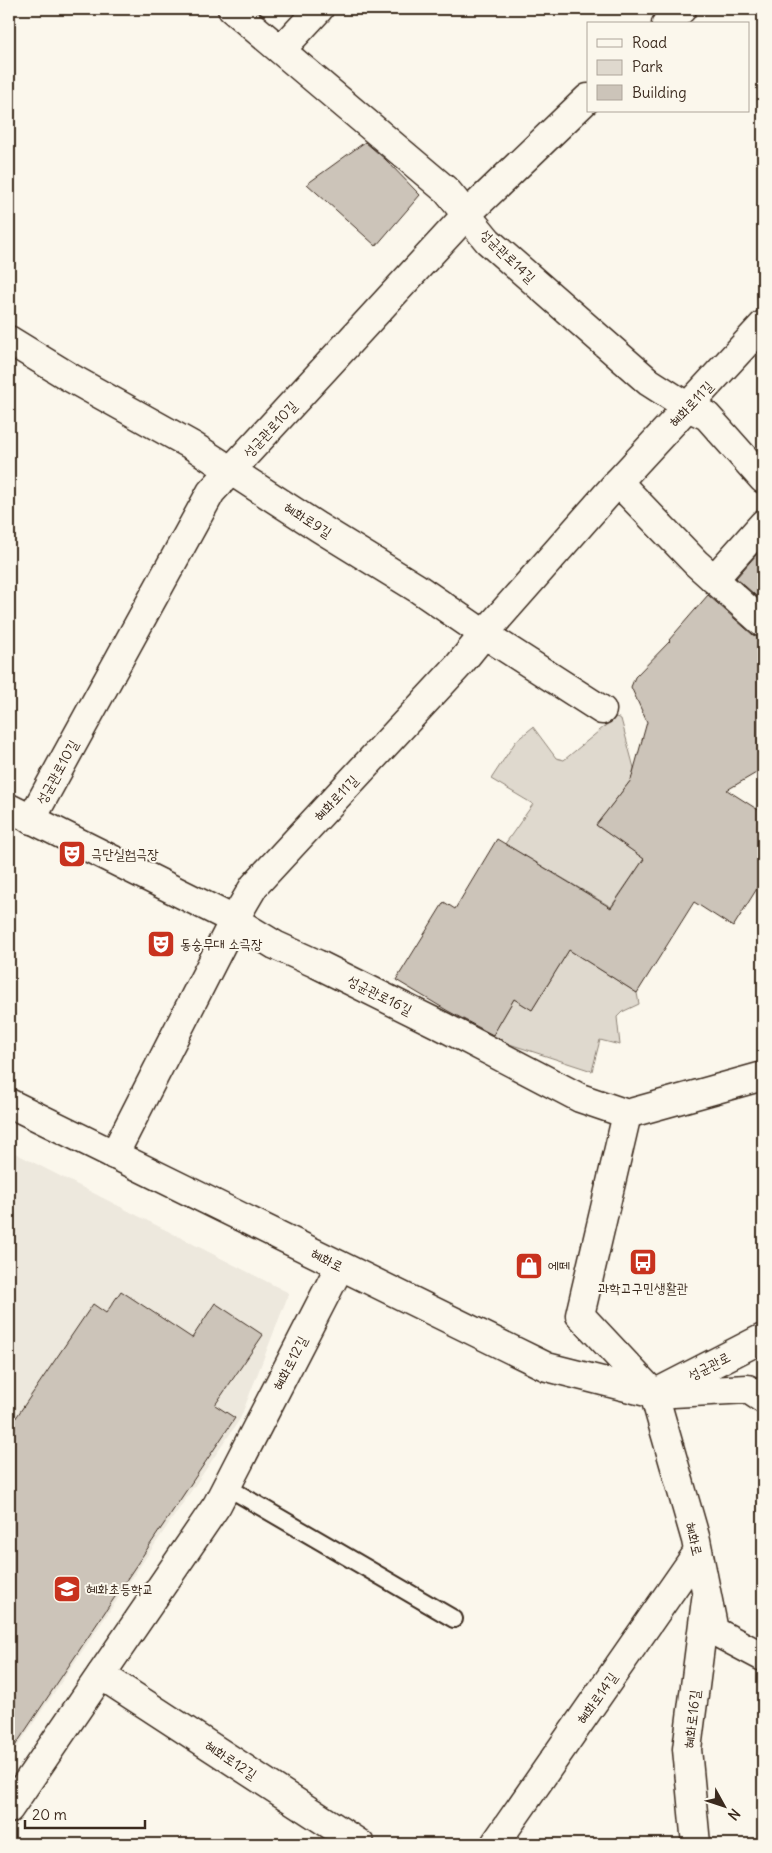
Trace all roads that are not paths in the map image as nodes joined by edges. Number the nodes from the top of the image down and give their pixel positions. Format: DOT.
graph roads {
  1 [pos="232,9"];
  2 [pos="319,9"];
  3 [pos="682,9"];
  4 [pos="668,22"];
  5 [pos="281,50"];
  6 [pos="587,99"];
  7 [pos="467,214"];
  8 [pos="763,325"];
  9 [pos="9,340"];
  10 [pos="688,407"];
  11 [pos="231,471"];
  12 [pos="763,479"];
  13 [pos="618,482"];
  14 [pos="763,524"];
  15 [pos="714,579"];
  16 [pos="763,623"];
  17 [pos="484,634"];
  18 [pos="602,710"];
  19 [pos="20,814"];
  20 [pos="234,920"];
  21 [pos="763,1076"];
  22 [pos="9,1103"];
  23 [pos="627,1114"];
  24 [pos="114,1155"];
  25 [pos="340,1266"];
  26 [pos="763,1338"];
  27 [pos="654,1394"];
  28 [pos="763,1399"];
  29 [pos="226,1486"];
  30 [pos="698,1552"];
  31 [pos="706,1593"];
  32 [pos="454,1619"];
  33 [pos="763,1657"];
  34 [pos="100,1675"];
  35 [pos="9,1809"];
  36 [pos="360,1844"];
  37 [pos="495,1844"];
  38 [pos="696,1844"];
  1 -- 5 [label="street, 성균관로14길"];
  2 -- 5 [label="street"];
  3 -- 4 [label="street"];
  5 -- 7 [label="street, 성균관로14길"];
  6 -- 7 [label="street, 성균관로10길"];
  7 -- 10 [label="street, 성균관로14길"];
  7 -- 11 [label="street, 성균관로10길"];
  8 -- 10 [label="street, 혜화로11길"];
  9 -- 11 [label="street, 혜화로9길"];
  10 -- 12 [label="street, 성균관로14길"];
  10 -- 13 [label="street, 혜화로11길"];
  11 -- 17 [label="street, 혜화로9길"];
  11 -- 19 [label="street, 성균관로10길"];
  13 -- 15 [label="street"];
  13 -- 17 [label="street, 혜화로11길"];
  14 -- 15 [label="street"];
  15 -- 16 [label="street"];
  17 -- 18 [label="street, 혜화로9길"];
  17 -- 20 [label="street, 혜화로11길"];
  19 -- 20 [label="street, 성균관로16길"];
  20 -- 23 [label="street, 성균관로16길"];
  20 -- 24 [label="street, 혜화로11길"];
  21 -- 23 [label="street"];
  22 -- 24 [label="street, 혜화로"];
  23 -- 27 [label="street, 혜화로"];
  24 -- 25 [label="street, 혜화로"];
  25 -- 27 [label="street, 혜화로"];
  25 -- 29 [label="street, 혜화로12길"];
  26 -- 27 [label="street, 성균관로"];
  27 -- 28 [label="street"];
  27 -- 30 [label="street, 혜화로"];
  29 -- 32 [label="lane"];
  29 -- 34 [label="street, 혜화로12길"];
  30 -- 31 [label="street, 혜화로"];
  30 -- 37 [label="street, 혜화로14길"];
  31 -- 33 [label="street, 혜화로"];
  31 -- 38 [label="street, 혜화로16길"];
  34 -- 35 [label="street, 혜화로12길"];
  34 -- 36 [label="street, 혜화로12길"];
}
